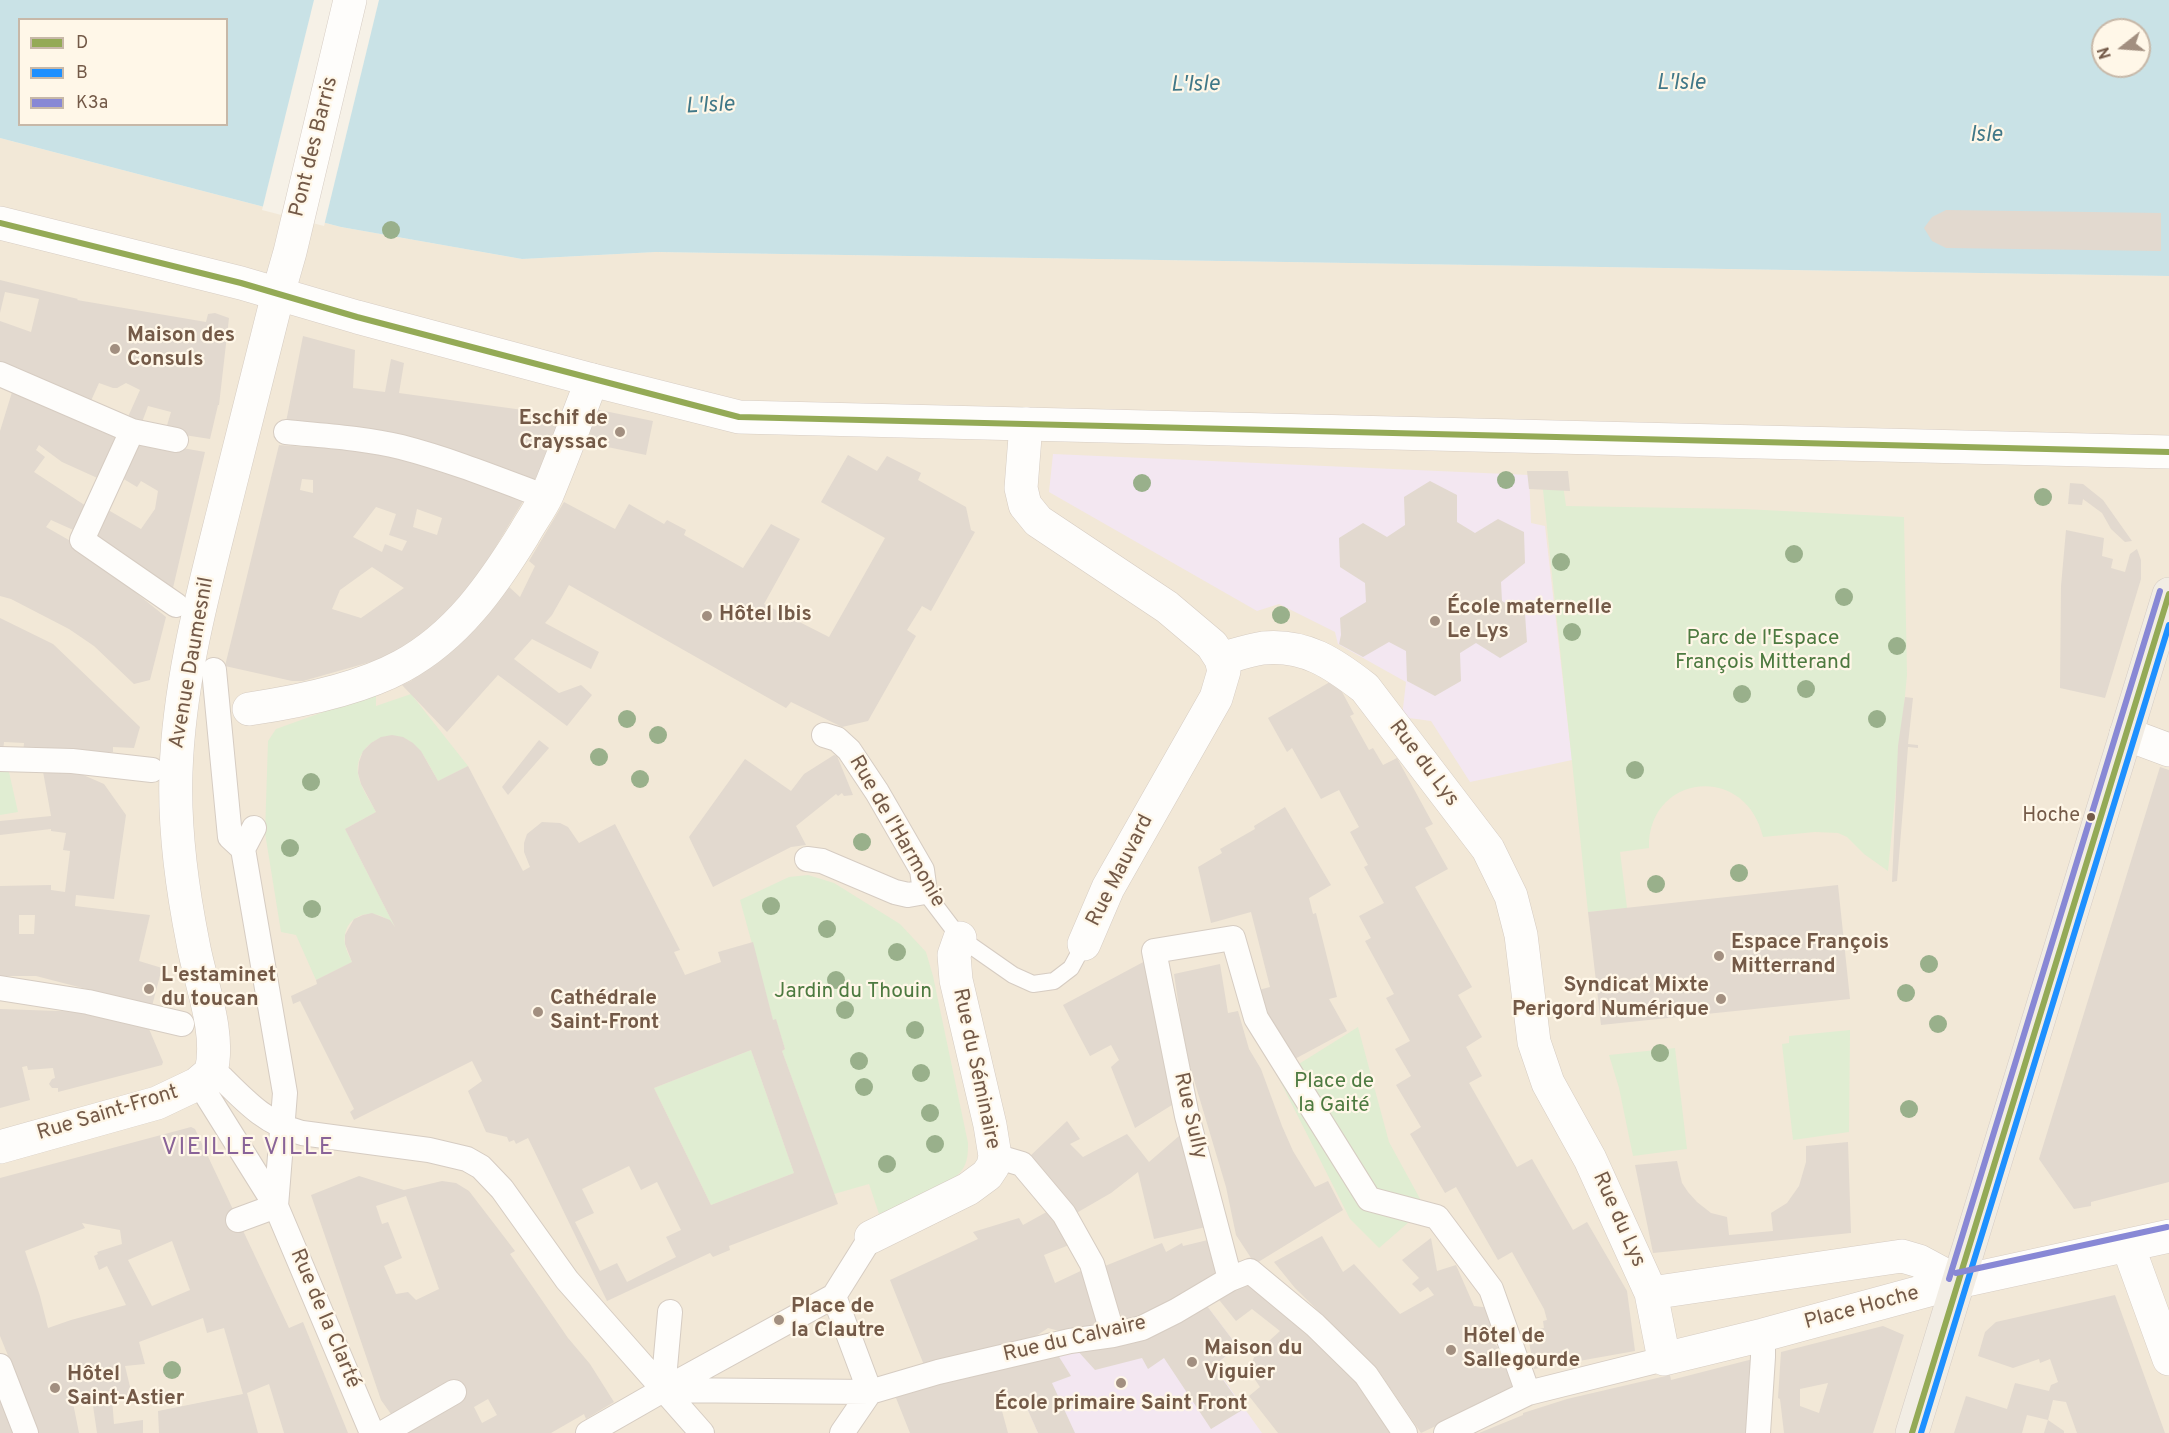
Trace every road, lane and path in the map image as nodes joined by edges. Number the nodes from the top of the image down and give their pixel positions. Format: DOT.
graph roads {
  1 [pos="350,0"];
  2 [pos="0,223"];
  3 [pos="278,294"];
  4 [pos="0,374"];
  5 [pos="592,380"];
  6 [pos="1026,424"];
  7 [pos="132,431"];
  8 [pos="286,432"];
  9 [pos="176,440"];
  10 [pos="2169,452"];
  11 [pos="546,497"];
  12 [pos="2169,594"];
  13 [pos="177,605"];
  14 [pos="1221,659"];
  15 [pos="213,670"];
  16 [pos="249,709"];
  17 [pos="2126,734"];
  18 [pos="824,735"];
  19 [pos="2169,750"];
  20 [pos="0,759"];
  21 [pos="152,770"];
  22 [pos="254,828"];
  23 [pos="243,849"];
  24 [pos="807,859"];
  25 [pos="925,892"];
  26 [pos="960,938"];
  27 [pos="1084,944"];
  28 [pos="0,988"];
  29 [pos="182,1024"];
  30 [pos="213,1081"];
  31 [pos="282,1128"];
  32 [pos="0,1148"];
  33 [pos="995,1156"];
  34 [pos="276,1206"];
  35 [pos="238,1220"];
  36 [pos="2169,1236"];
  37 [pos="871,1237"];
  38 [pos="2128,1246"];
  39 [pos="1240,1275"];
  40 [pos="1958,1282"];
  41 [pos="1651,1293"];
  42 [pos="834,1296"];
  43 [pos="670,1312"];
  44 [pos="1113,1335"];
  45 [pos="1762,1335"];
  46 [pos="1664,1359"];
  47 [pos="2169,1359"];
  48 [pos="0,1366"];
  49 [pos="881,1389"];
  50 [pos="663,1390"];
  51 [pos="454,1392"];
  52 [pos="1528,1393"];
  53 [pos="26,1433"];
  54 [pos="372,1433"];
  55 [pos="383,1433"];
  56 [pos="588,1433"];
  57 [pos="702,1433"];
  58 [pos="842,1433"];
  59 [pos="1405,1433"];
  60 [pos="1446,1433"];
  61 [pos="1758,1433"];
  62 [pos="1912,1433"];
  1 -- 3 [label="street, Pont des Barris"];
  2 -- 3 [label="street"];
  3 -- 5 [label="street"];
  3 -- 30 [label="street, Avenue Daumesnil"];
  4 -- 7 [label="street"];
  5 -- 6 [label="street"];
  5 -- 11 [label="street"];
  6 -- 10 [label="street"];
  6 -- 14 [label="street"];
  7 -- 9 [label="street"];
  7 -- 13 [label="street"];
  8 -- 11 [label="street"];
  11 -- 16 [label="street"];
  12 -- 17 [label="main road"];
  14 -- 27 [label="street, Rue Mauvard"];
  14 -- 41 [label="street, Rue du Lys"];
  15 -- 23 [label="street"];
  17 -- 19 [label="street"];
  17 -- 40 [label="main road"];
  18 -- 25 [label="street, Rue de l'Harmonie"];
  20 -- 21 [label="street"];
  22 -- 23 [label="street"];
  23 -- 31 [label="street"];
  24 -- 25 [label="street"];
  25 -- 26 [label="lane, Rue de l'Harmonie"];
  26 -- 27 [label="lane, Rue Mauvard"];
  26 -- 33 [label="street, Rue du Séminaire"];
  28 -- 29 [label="street"];
  30 -- 31 [label="street"];
  30 -- 32 [label="street, Rue Saint-Front"];
  30 -- 34 [label="street, Rue de la Clarté"];
  31 -- 34 [label="street"];
  31 -- 50 [label="street"];
  33 -- 37 [label="street, Rue du Séminaire"];
  33 -- 44 [label="street"];
  34 -- 35 [label="street"];
  34 -- 54 [label="street, Rue de la Clarté"];
  36 -- 38 [label="street"];
  37 -- 42 [label="street"];
  38 -- 40 [label="street"];
  38 -- 47 [label="street"];
  39 -- 44 [label="street, Rue du Calvaire"];
  39 -- 52 [label="street, Rue Sully"];
  39 -- 59 [label="street"];
  40 -- 41 [label="street, Place Hoche"];
  40 -- 45 [label="street, Place Hoche"];
  40 -- 62 [label="main road"];
  41 -- 46 [label="street"];
  42 -- 49 [label="street"];
  42 -- 50 [label="street"];
  43 -- 50 [label="street"];
  44 -- 49 [label="street, Rue du Calvaire"];
  45 -- 46 [label="street, Place Hoche"];
  45 -- 61 [label="street"];
  46 -- 52 [label="street"];
  48 -- 53 [label="street"];
  49 -- 50 [label="street, Rue du Calvaire"];
  49 -- 58 [label="street"];
  50 -- 56 [label="street"];
  50 -- 57 [label="street"];
  51 -- 55 [label="street"];
  52 -- 60 [label="street"];
}
